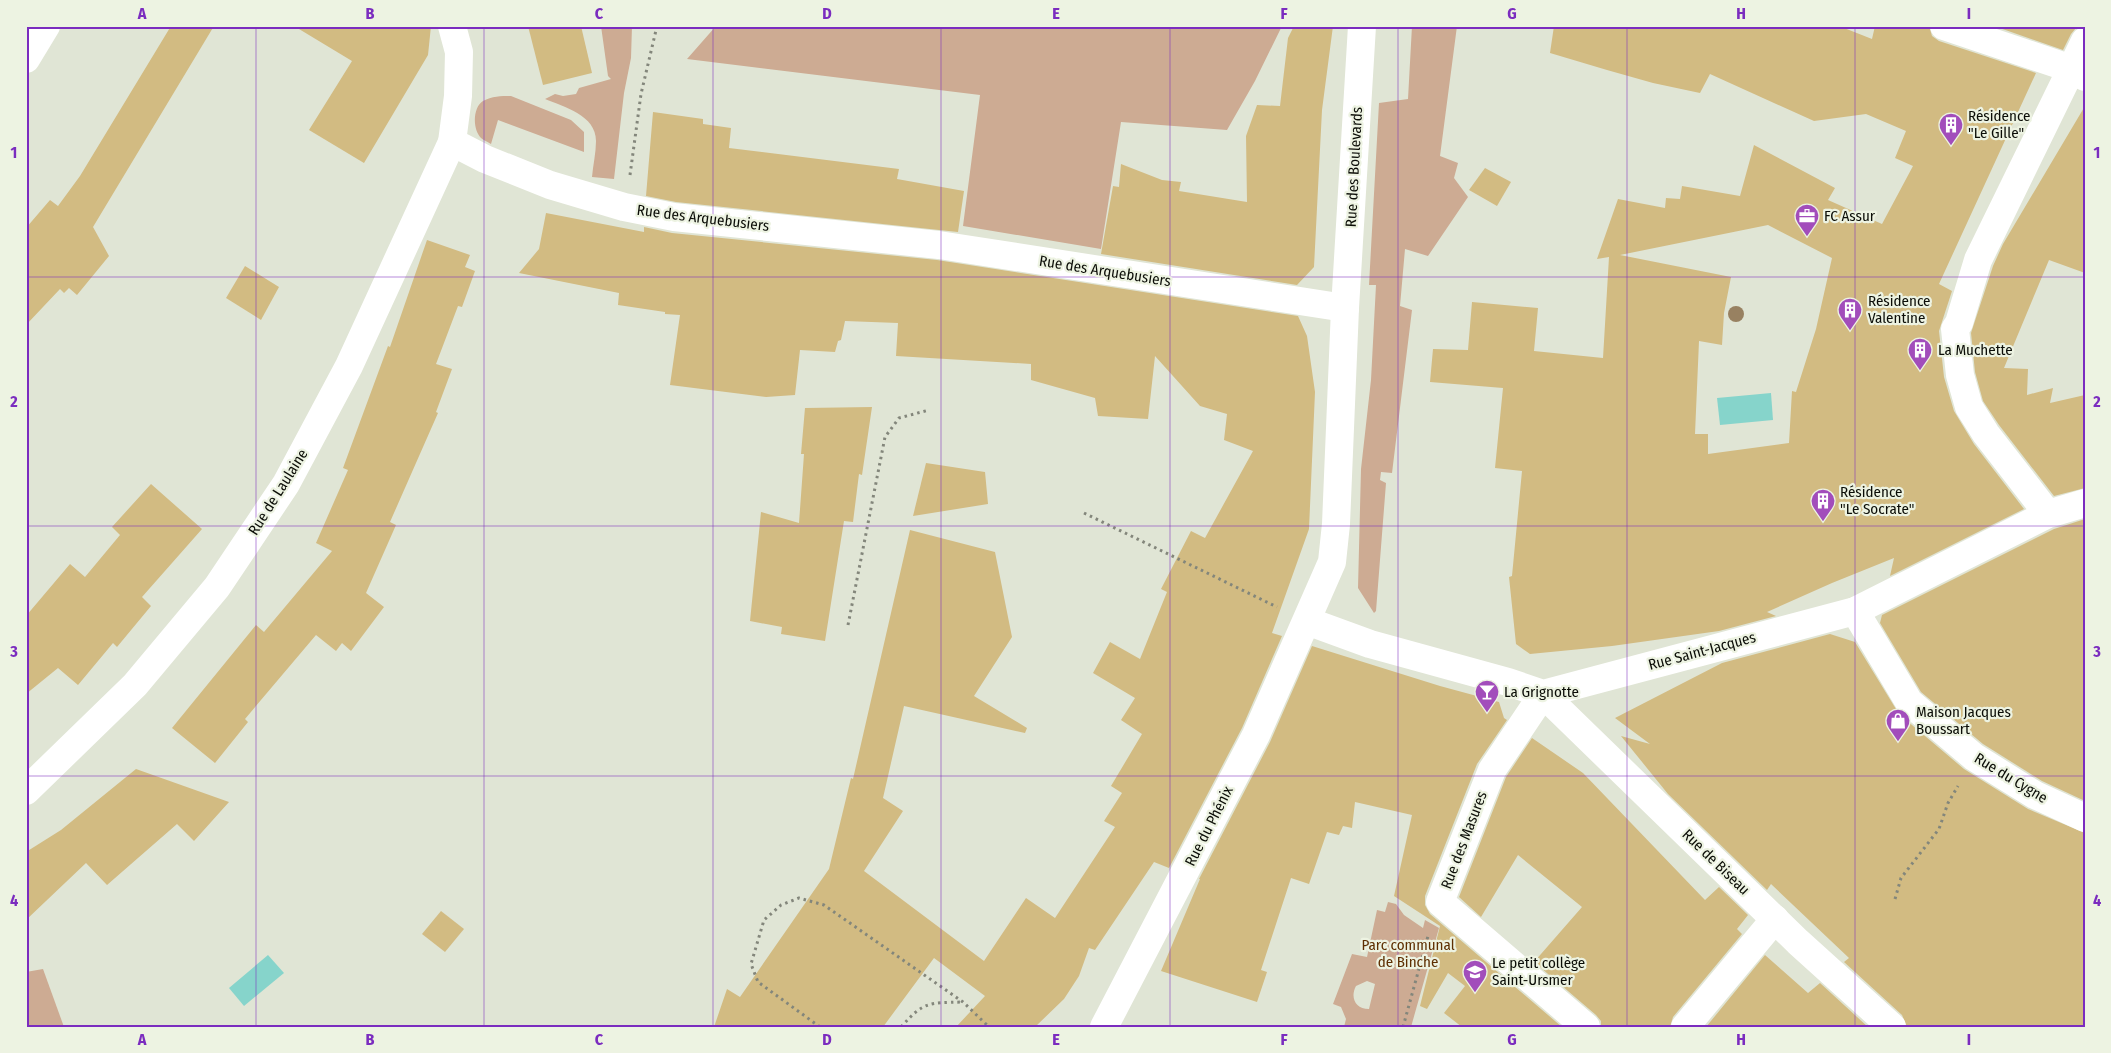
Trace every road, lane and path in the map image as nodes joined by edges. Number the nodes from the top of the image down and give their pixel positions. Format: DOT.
graph roads {
  1 [pos="46,26"];
  2 [pos="452,26"];
  3 [pos="657,26"];
  4 [pos="1362,26"];
  5 [pos="1944,26"];
  6 [pos="2085,41"];
  7 [pos="26,59"];
  8 [pos="2079,73"];
  9 [pos="452,142"];
  10 [pos="624,207"];
  11 [pos="1346,308"];
  12 [pos="929,410"];
  13 [pos="2085,503"];
  14 [pos="1084,513"];
  15 [pos="2048,514"];
  16 [pos="1855,611"];
  17 [pos="1307,622"];
  18 [pos="848,625"];
  19 [pos="1543,694"];
  20 [pos="1974,757"];
  21 [pos="26,791"];
  22 [pos="2085,818"];
  23 [pos="1894,899"];
  24 [pos="1440,902"];
  25 [pos="1775,919"];
  26 [pos="963,1002"];
  27 [pos="820,1027"];
  28 [pos="901,1027"];
  29 [pos="989,1027"];
  30 [pos="1104,1027"];
  31 [pos="1403,1027"];
  32 [pos="1586,1027"];
  33 [pos="1685,1027"];
  34 [pos="1892,1027"];
  1 -- 7 [label="street"];
  2 -- 9 [label="street"];
  3 -- 10 [label="path"];
  4 -- 11 [label="street, Rue des Boulevards"];
  5 -- 8 [label="street"];
  6 -- 8 [label="street"];
  8 -- 15 [label="street"];
  9 -- 10 [label="street, Rue des Arquebusiers"];
  9 -- 21 [label="street, Rue de Laulaine"];
  10 -- 11 [label="street, Rue des Arquebusiers"];
  11 -- 17 [label="street"];
  12 -- 18 [label="path"];
  13 -- 15 [label="street, Rue Saint-Jacques"];
  14 -- 17 [label="path"];
  15 -- 16 [label="street, Rue Saint-Jacques"];
  16 -- 19 [label="street, Rue Saint-Jacques"];
  16 -- 20 [label="street, Rue du Cygne"];
  17 -- 19 [label="street"];
  17 -- 30 [label="street, Rue du Phénix"];
  19 -- 24 [label="street, Rue des Masures"];
  19 -- 25 [label="street, Rue de Biseau"];
  20 -- 22 [label="street, Rue du Cygne"];
  20 -- 23 [label="path"];
  24 -- 31 [label="path"];
  24 -- 32 [label="street, Rue des Masures"];
  25 -- 33 [label="street"];
  25 -- 34 [label="street, Rue de Biseau"];
  26 -- 27 [label="path"];
  26 -- 28 [label="path"];
  26 -- 29 [label="path"];
}
